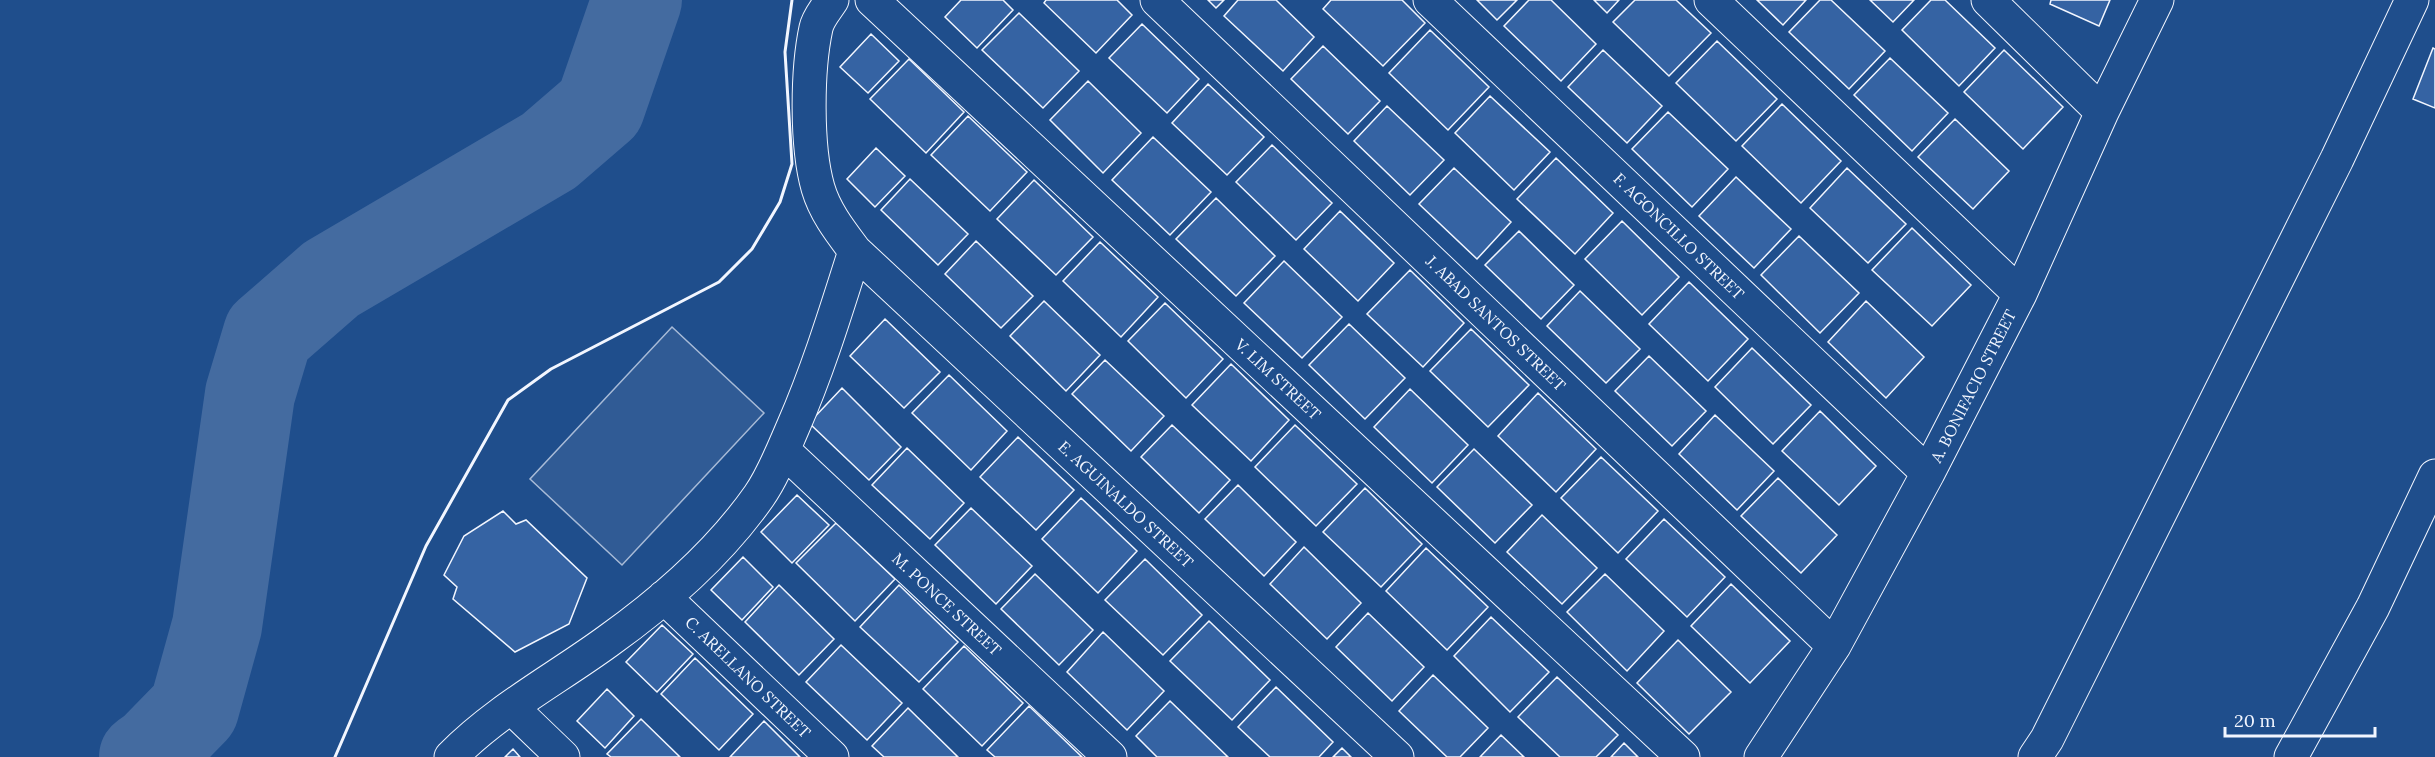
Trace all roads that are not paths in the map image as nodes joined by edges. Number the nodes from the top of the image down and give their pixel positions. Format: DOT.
graph roads {
  1 [pos="832,0"];
  2 [pos="872,0"];
  3 [pos="1157,0"];
  4 [pos="1430,0"];
  5 [pos="1711,0"];
  6 [pos="1988,0"];
  7 [pos="2157,0"];
  8 [pos="2412,0"];
  9 [pos="2102,112"];
  10 [pos="855,251"];
  11 [pos="2020,294"];
  12 [pos="783,450"];
  13 [pos="1928,473"];
  14 [pos="2435,476"];
  15 [pos="664,597"];
  16 [pos="1834,646"];
  17 [pos="511,707"];
  18 [pos="451,757"];
  19 [pos="563,757"];
  20 [pos="832,757"];
  21 [pos="1110,757"];
  22 [pos="1397,757"];
  23 [pos="1683,757"];
  24 [pos="1761,757"];
  25 [pos="2035,757"];
  26 [pos="2291,757"];
  1 -- 10 [label="street, E. AGUINALDO STREET"];
  2 -- 23 [label="street, V. LIM STREET"];
  3 -- 16 [label="street, J. ABAD SANTOS STREET"];
  4 -- 13 [label="street, F. AGONCILLO STREET"];
  5 -- 11 [label="street"];
  6 -- 9 [label="street"];
  7 -- 9 [label="street, A. BONIFACIO STREET"];
  8 -- 25 [label="street"];
  9 -- 11 [label="street, A. BONIFACIO STREET"];
  10 -- 12 [label="street"];
  10 -- 22 [label="street, E. AGUINALDO STREET"];
  11 -- 13 [label="street, A. BONIFACIO STREET"];
  12 -- 15 [label="street"];
  12 -- 21 [label="street, M. PONCE STREET"];
  13 -- 16 [label="street, A. BONIFACIO STREET"];
  14 -- 26 [label="street"];
  15 -- 17 [label="street"];
  15 -- 20 [label="street, C. ARELLANO STREET"];
  16 -- 24 [label="street, A. BONIFACIO STREET"];
  17 -- 18 [label="street"];
  17 -- 19 [label="street"];
}
